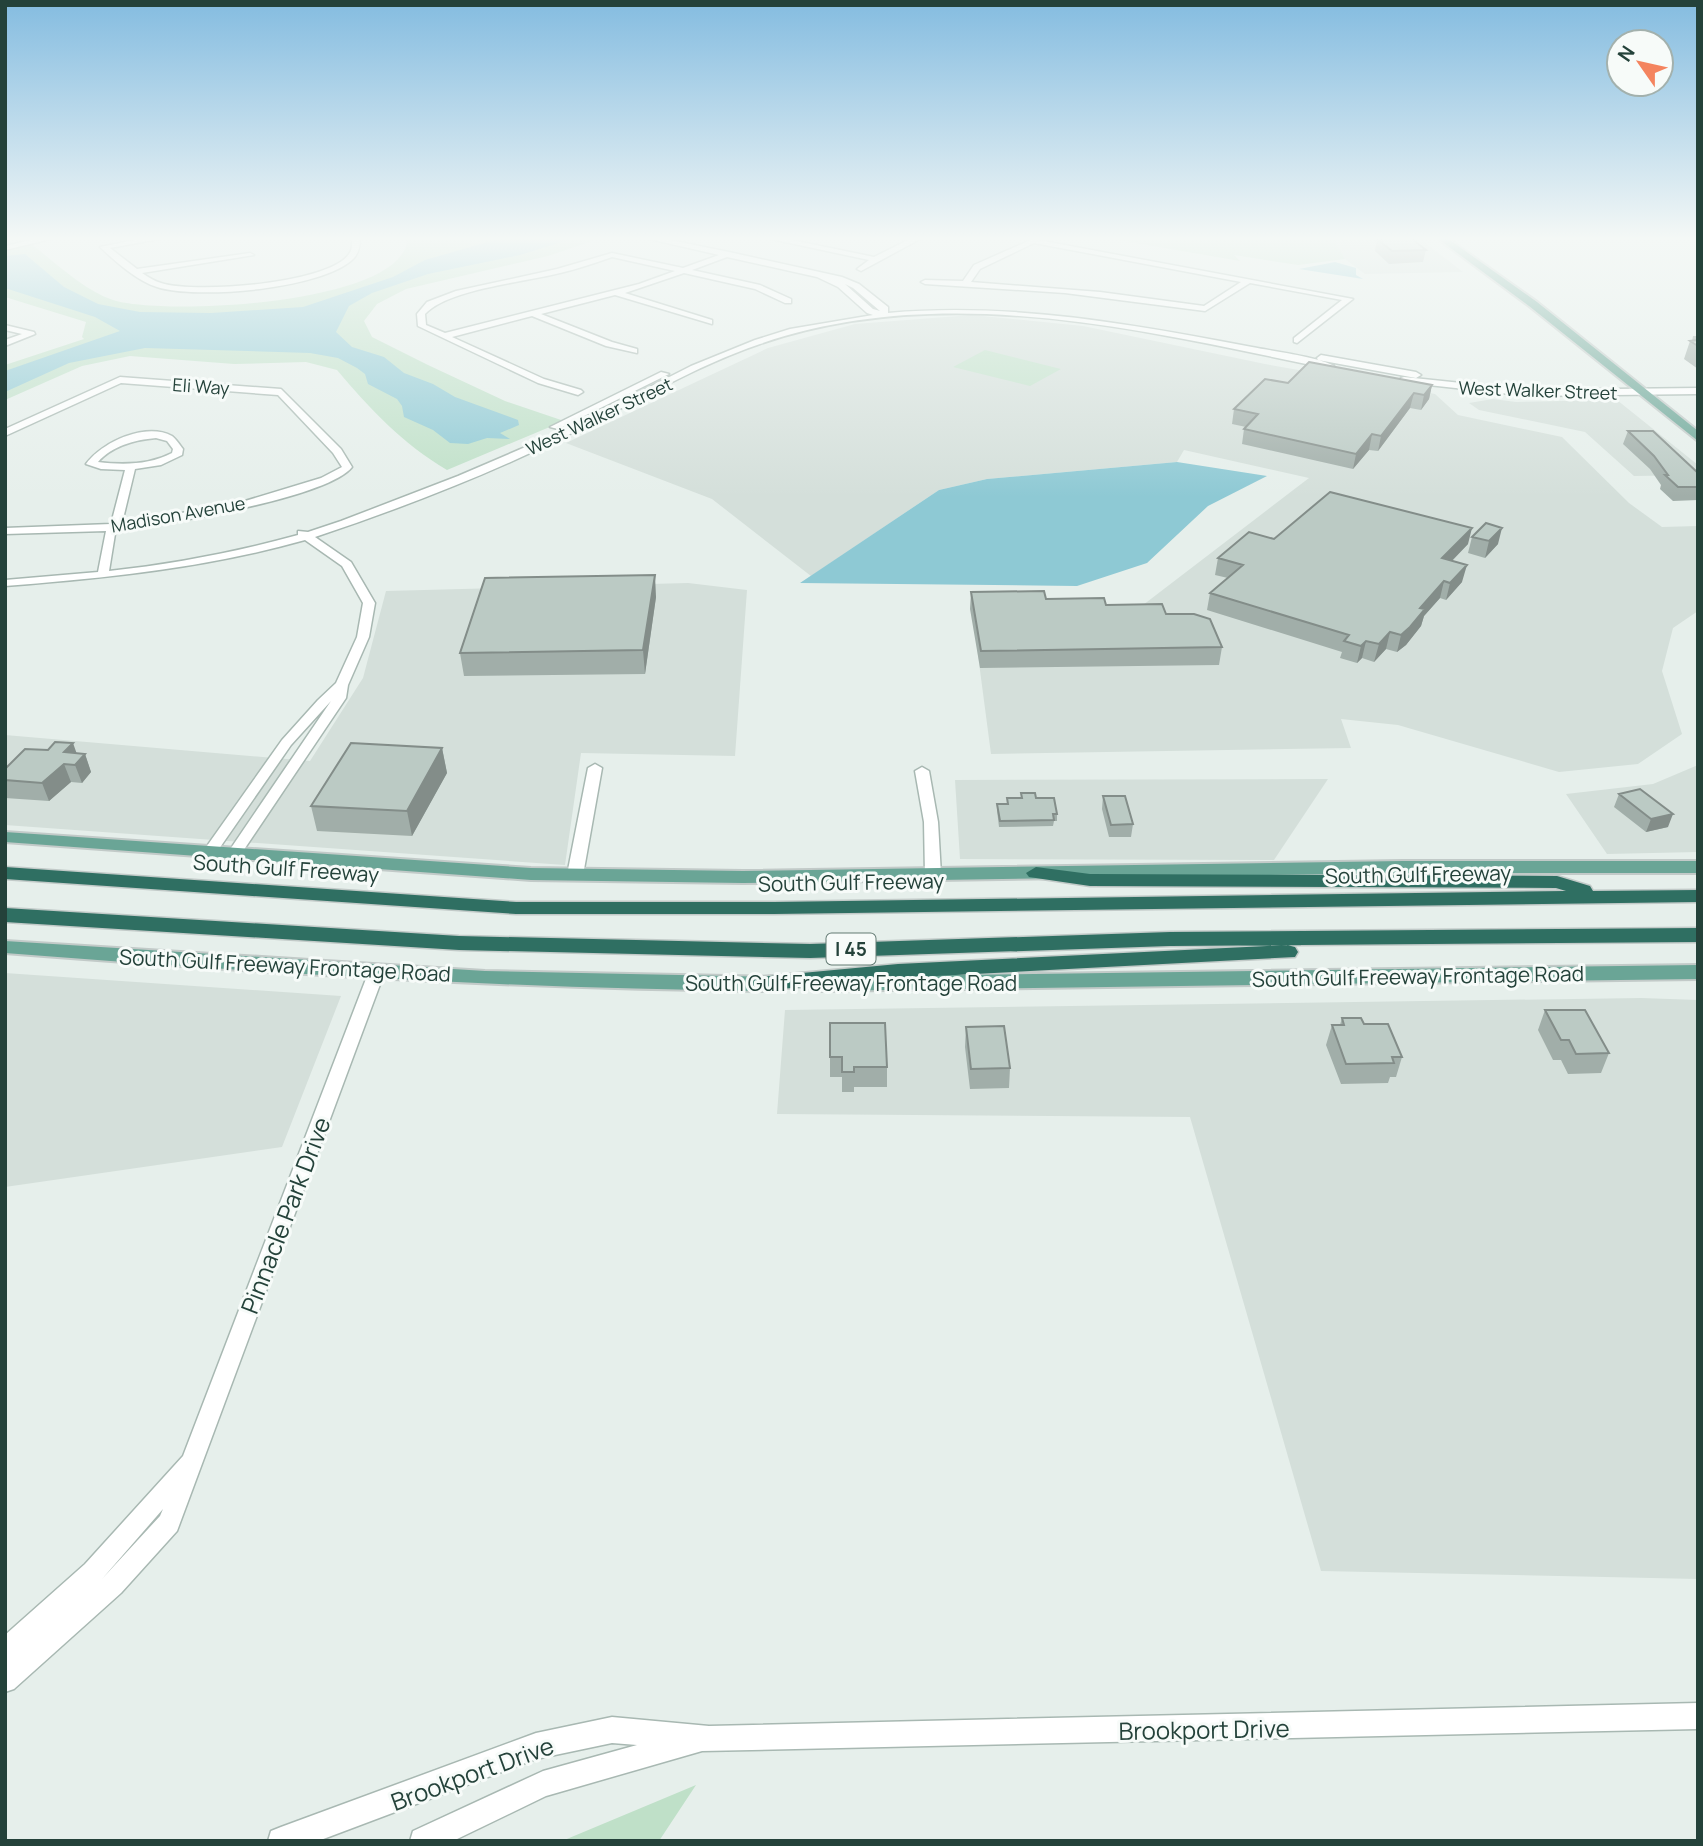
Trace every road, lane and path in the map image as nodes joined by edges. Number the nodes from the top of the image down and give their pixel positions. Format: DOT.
graph roads {
  1 [pos="422,324"];
  2 [pos="492,324"];
  3 [pos="559,324"];
  4 [pos="794,324"];
  5 [pos="824,324"];
  6 [pos="1138,324"];
  7 [pos="1317,324"];
  8 [pos="1546,324"];
  9 [pos="5,327"];
  10 [pos="444,336"];
  11 [pos="1297,340"];
  12 [pos="5,343"];
  13 [pos="634,351"];
  14 [pos="1698,385"];
  15 [pos="1632,390"];
  16 [pos="1698,391"];
  17 [pos="578,392"];
  18 [pos="5,433"];
  19 [pos="1698,437"];
  20 [pos="1698,451"];
  21 [pos="173,458"];
  22 [pos="187,461"];
  23 [pos="91,464"];
  24 [pos="131,465"];
  25 [pos="78,468"];
  26 [pos="346,470"];
  27 [pos="115,527"];
  28 [pos="295,528"];
  29 [pos="5,531"];
  30 [pos="306,536"];
  31 [pos="104,569"];
  32 [pos="5,572"];
  33 [pos="5,583"];
  34 [pos="342,685"];
  35 [pos="595,768"];
  36 [pos="922,771"];
  37 [pos="5,837"];
  38 [pos="209,853"];
  39 [pos="234,854"];
  40 [pos="1698,867"];
  41 [pos="5,873"];
  42 [pos="1036,873"];
  43 [pos="575,875"];
  44 [pos="933,875"];
  45 [pos="1698,896"];
  46 [pos="1609,897"];
  47 [pos="5,915"];
  48 [pos="1698,934"];
  49 [pos="1594,936"];
  50 [pos="5,947"];
  51 [pos="377,971"];
  52 [pos="1698,972"];
  53 [pos="758,984"];
  54 [pos="194,1458"];
  55 [pos="5,1652"];
  56 [pos="5,1680"];
  57 [pos="1698,1716"];
  58 [pos="709,1739"];
  59 [pos="281,1841"];
  60 [pos="422,1841"];
  1 -- 10 [label="street"];
  2 -- 10 [label="street"];
  3 -- 13 [label="street"];
  4 -- 28 [label="street, West Walker Street"];
  5 -- 30 [label="street, West Walker Street"];
  6 -- 15 [label="street, West Walker Street"];
  7 -- 11 [label="street"];
  8 -- 15 [label="main road"];
  9 -- 12 [label="street"];
  10 -- 17 [label="street"];
  14 -- 15 [label="street, West Walker Street"];
  15 -- 16 [label="street, West Walker Street"];
  15 -- 19 [label="main road"];
  15 -- 20 [label="main road"];
  18 -- 26 [label="street, Eli Way"];
  21 -- 22 [label="street"];
  21 -- 23 [label="street"];
  21 -- 24 [label="street"];
  23 -- 24 [label="street"];
  23 -- 25 [label="street"];
  24 -- 27 [label="street"];
  26 -- 27 [label="street, Madison Avenue"];
  27 -- 29 [label="street, Madison Avenue"];
  27 -- 31 [label="street"];
  28 -- 30 [label="street"];
  28 -- 31 [label="street, West Walker Street"];
  30 -- 31 [label="street, West Walker Street"];
  30 -- 34 [label="street"];
  31 -- 32 [label="street, West Walker Street"];
  31 -- 33 [label="street, West Walker Street"];
  34 -- 38 [label="street"];
  34 -- 39 [label="street"];
  35 -- 43 [label="street"];
  36 -- 44 [label="street"];
  37 -- 38 [label="main road"];
  38 -- 39 [label="main road"];
  39 -- 43 [label="main road"];
  40 -- 42 [label="main road"];
  41 -- 46 [label="highway, South Gulf Freeway / I 45"];
  42 -- 44 [label="main road"];
  42 -- 46 [label="highway"];
  43 -- 44 [label="main road"];
  45 -- 46 [label="highway, South Gulf Freeway / I 45"];
  47 -- 49 [label="highway, I 45"];
  48 -- 49 [label="highway, I 45"];
  49 -- 53 [label="highway"];
  50 -- 51 [label="main road, South Gulf Freeway Frontage Road"];
  51 -- 53 [label="main road, South Gulf Freeway Frontage Road"];
  51 -- 54 [label="street, Pinnacle Park Drive"];
  52 -- 53 [label="main road, South Gulf Freeway Frontage Road"];
  54 -- 55 [label="street, Pinnacle Park Drive"];
  54 -- 56 [label="street, Pinnacle Park Drive"];
  57 -- 58 [label="street, Brookport Drive"];
  58 -- 59 [label="street, Brookport Drive"];
  58 -- 60 [label="street, Brookport Drive"];
}
